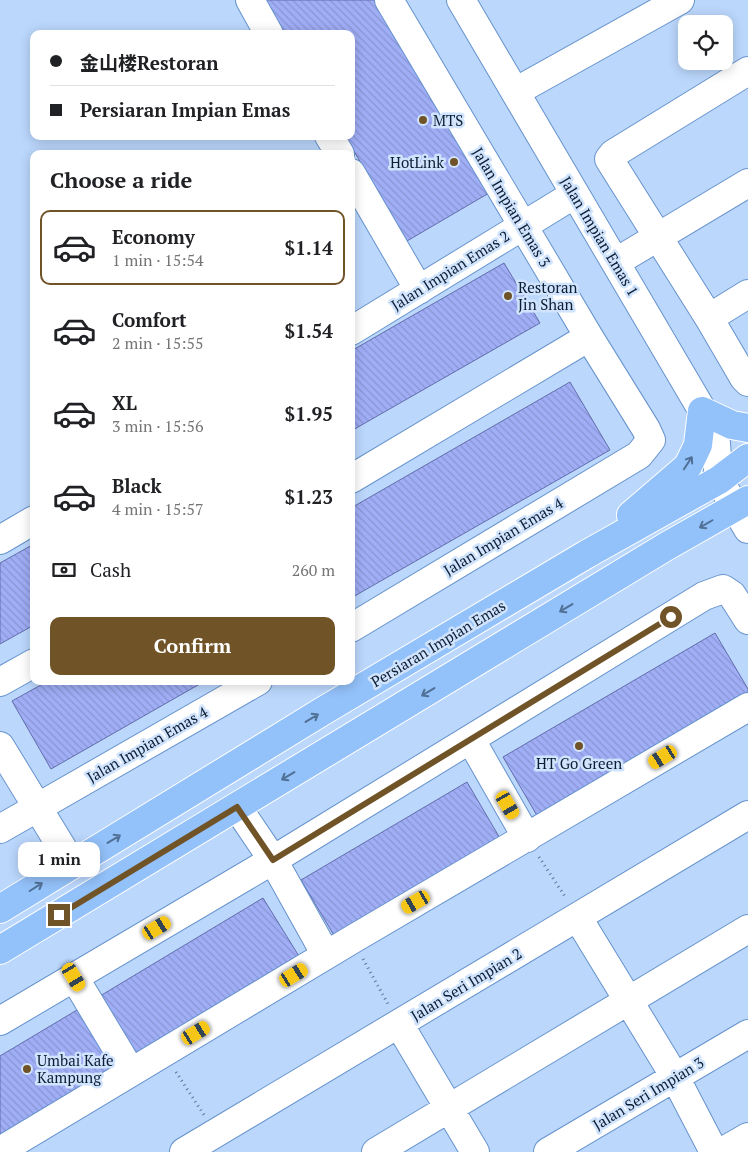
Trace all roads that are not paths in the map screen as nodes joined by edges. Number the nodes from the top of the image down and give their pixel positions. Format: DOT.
graph roads {
  1 [pos="250,0"];
  2 [pos="389,0"];
  3 [pos="461,0"];
  4 [pos="680,0"];
  5 [pos="267,30"];
  6 [pos="748,71"];
  7 [pos="515,92"];
  8 [pos="355,180"];
  9 [pos="748,183"];
  10 [pos="575,194"];
  11 [pos="523,226"];
  12 [pos="657,237"];
  13 [pos="616,262"];
  14 [pos="420,290"];
  15 [pos="748,294"];
  16 [pos="709,318"];
  17 [pos="355,329"];
  18 [pos="589,337"];
  19 [pos="748,382"];
  20 [pos="708,422"];
  21 [pos="748,428"];
  22 [pos="651,440"];
  23 [pos="748,457"];
  24 [pos="355,476"];
  25 [pos="719,480"];
  26 [pos="744,512"];
  27 [pos="30,522"];
  28 [pos="0,540"];
  29 [pos="587,554"];
  30 [pos="748,620"];
  31 [pos="355,626"];
  32 [pos="30,665"];
  33 [pos="0,682"];
  34 [pos="251,685"];
  35 [pos="748,707"];
  36 [pos="471,740"];
  37 [pos="0,746"];
  38 [pos="237,807"];
  39 [pos="36,808"];
  40 [pos="748,815"];
  41 [pos="0,829"];
  42 [pos="527,838"];
  43 [pos="273,860"];
  44 [pos="72,864"];
  45 [pos="0,909"];
  46 [pos="578,918"];
  47 [pos="748,929"];
  48 [pos="0,950"];
  49 [pos="326,956"];
  50 [pos="74,977"];
  51 [pos="629,1001"];
  52 [pos="0,1021"];
  53 [pos="399,1024"];
  54 [pos="748,1034"];
  55 [pos="130,1072"];
  56 [pos="675,1077"];
  57 [pos="449,1109"];
  58 [pos="748,1137"];
  59 [pos="221,1142"];
  60 [pos="0,1150"];
  61 [pos="184,1152"];
  62 [pos="376,1152"];
  63 [pos="475,1152"];
  64 [pos="548,1152"];
  65 [pos="714,1152"];
  66 [pos="722,1152"];
  1 -- 5 [label="street"];
  2 -- 11 [label="street, Jalan Impian Emas 3"];
  3 -- 7 [label="street, Jalan Impian Emas 1"];
  4 -- 7 [label="street"];
  6 -- 12 [label="street"];
  7 -- 10 [label="street, Jalan Impian Emas 1"];
  8 -- 14 [label="street"];
  9 -- 12 [label="street"];
  10 -- 11 [label="street, Jalan Impian Emas 2"];
  10 -- 13 [label="street, Jalan Impian Emas 1"];
  11 -- 14 [label="street, Jalan Impian Emas 2"];
  11 -- 18 [label="street, Jalan Impian Emas 3"];
  12 -- 13 [label="street"];
  12 -- 16 [label="street"];
  13 -- 20 [label="street, Jalan Impian Emas 1"];
  14 -- 17 [label="street, Jalan Impian Emas 2"];
  15 -- 16 [label="street"];
  16 -- 19 [label="street"];
  18 -- 22 [label="street, Jalan Impian Emas 3"];
  18 -- 24 [label="street"];
  20 -- 21 [label="main road"];
  20 -- 23 [label="street"];
  20 -- 25 [label="street, Jalan Impian Emas 1"];
  29 -- 20 [label="main road, one-way"];
  22 -- 31 [label="street, Jalan Impian Emas 4"];
  23 -- 25 [label="main road, Persiaran Impian Emas"];
  25 -- 26 [label="street"];
  25 -- 29 [label="main road, Persiaran Impian Emas"];
  26 -- 38 [label="main road, one-way"];
  27 -- 28 [label="street"];
  44 -- 29 [label="main road, Persiaran Impian Emas, one-way"];
  30 -- 36 [label="street"];
  32 -- 33 [label="street"];
  34 -- 39 [label="street, Jalan Impian Emas 4"];
  35 -- 42 [label="street"];
  36 -- 42 [label="street"];
  36 -- 43 [label="street"];
  37 -- 39 [label="street"];
  38 -- 43 [label="street"];
  38 -- 48 [label="main road"];
  39 -- 41 [label="street, Jalan Impian Emas 4"];
  39 -- 44 [label="street"];
  40 -- 46 [label="street, Jalan Seri Impian 2"];
  42 -- 49 [label="street"];
  43 -- 49 [label="street"];
  43 -- 50 [label="street"];
  45 -- 44 [label="main road, Persiaran Impian Emas, one-way"];
  46 -- 51 [label="street"];
  46 -- 53 [label="street, Jalan Seri Impian 2"];
  47 -- 51 [label="street"];
  49 -- 55 [label="street"];
  50 -- 52 [label="street"];
  50 -- 55 [label="street"];
  51 -- 56 [label="street"];
  51 -- 57 [label="street"];
  53 -- 57 [label="street"];
  53 -- 59 [label="street, Jalan Seri Impian 2"];
  54 -- 56 [label="street, Jalan Seri Impian 3"];
  55 -- 60 [label="street"];
  56 -- 64 [label="street, Jalan Seri Impian 3"];
  56 -- 65 [label="street"];
  57 -- 62 [label="street"];
  57 -- 63 [label="street"];
  58 -- 66 [label="street"];
  59 -- 61 [label="street, Jalan Seri Impian 2"];
}
